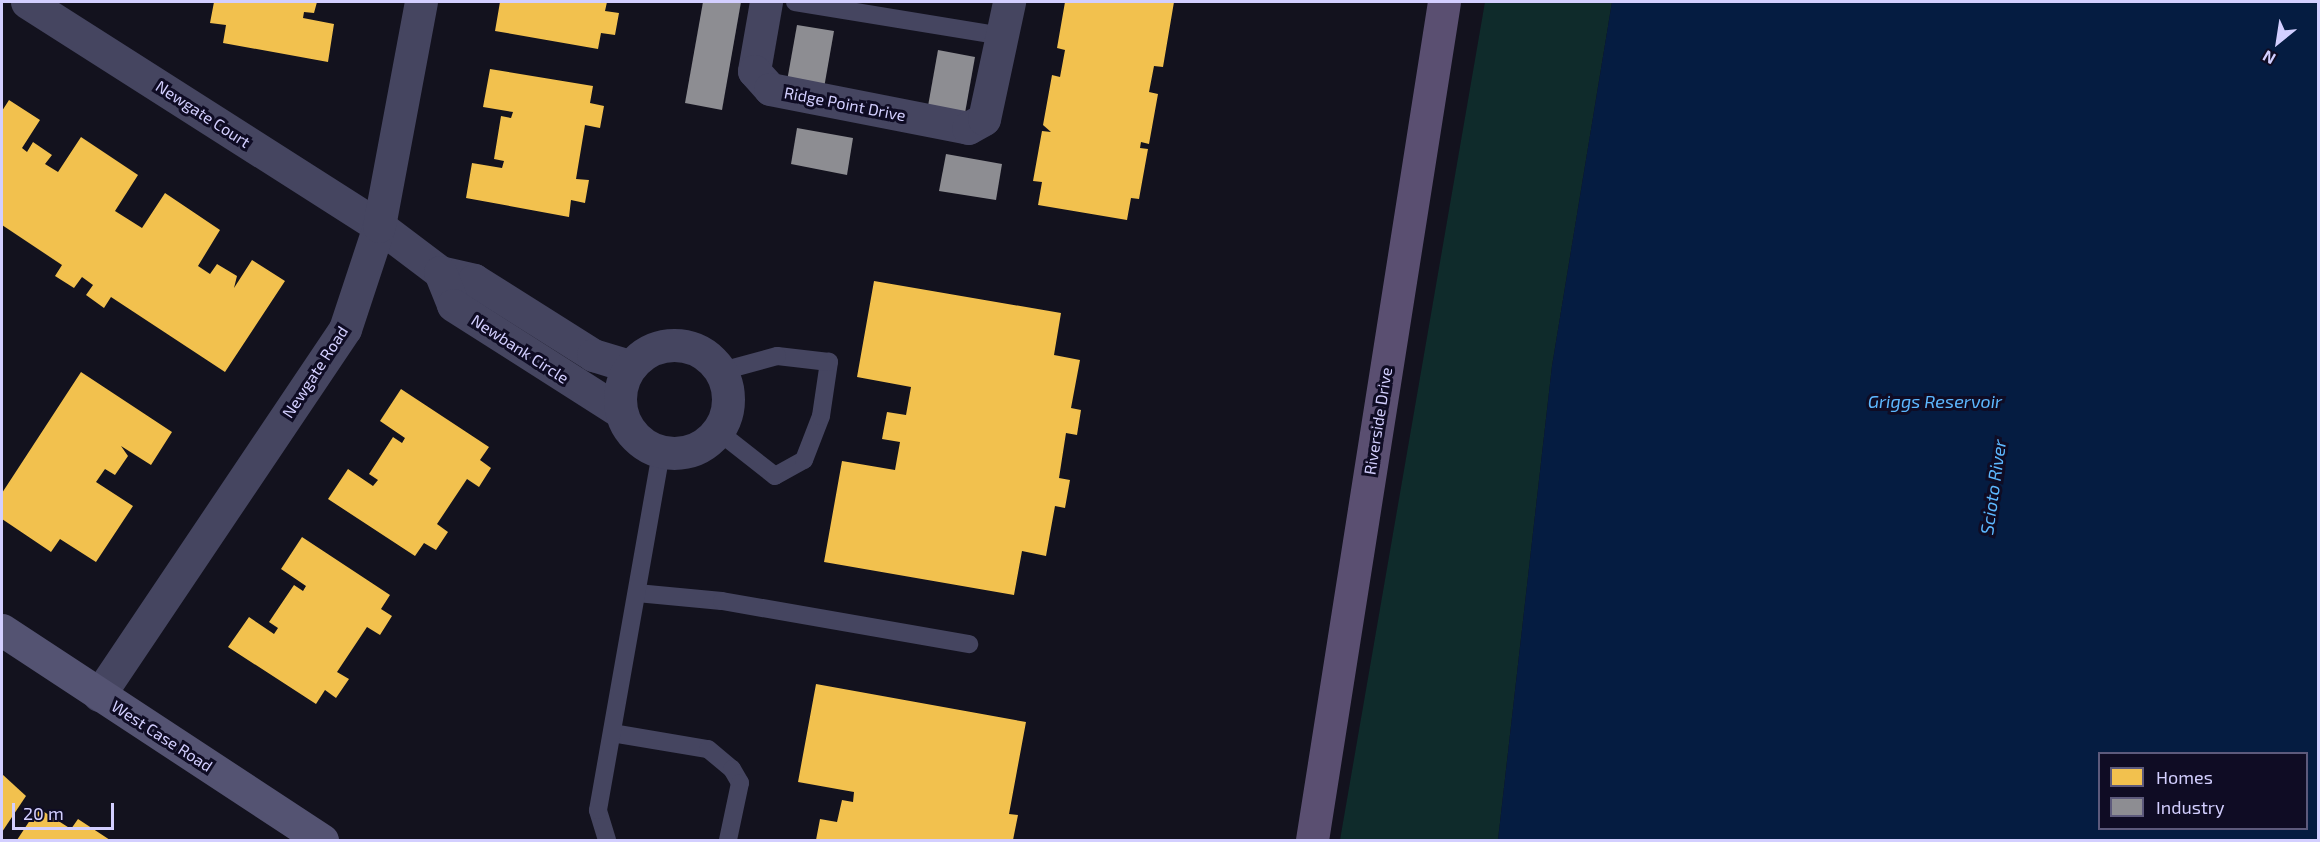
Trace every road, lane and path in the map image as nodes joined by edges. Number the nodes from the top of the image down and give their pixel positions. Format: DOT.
graph roads {
  1 [pos="27,2"];
  2 [pos="421,2"];
  3 [pos="766,2"];
  4 [pos="795,2"];
  5 [pos="1009,2"];
  6 [pos="1444,2"];
  7 [pos="1003,36"];
  8 [pos="379,226"];
  9 [pos="440,272"];
  10 [pos="630,366"];
  11 [pos="722,371"];
  12 [pos="618,410"];
  13 [pos="719,432"];
  14 [pos="661,453"];
  15 [pos="637,592"];
  16 [pos="2,630"];
  17 [pos="969,644"];
  18 [pos="99,695"];
  19 [pos="612,733"];
  20 [pos="322,840"];
  21 [pos="607,840"];
  22 [pos="728,840"];
  23 [pos="1312,840"];
  1 -- 8 [label="street, Newgate Court"];
  2 -- 8 [label="street, Newgate Road"];
  3 -- 7 [label="street, Ridge Point Drive"];
  4 -- 7 [label="lane"];
  5 -- 7 [label="street"];
  6 -- 23 [label="main road, Riverside Drive"];
  8 -- 9 [label="street, Newbank Circle"];
  8 -- 18 [label="street, Newgate Road"];
  9 -- 10 [label="street, Newbank Circle"];
  9 -- 12 [label="street, Newbank Circle"];
  10 -- 11 [label="street"];
  10 -- 12 [label="street"];
  11 -- 13 [label="street"];
  11 -- 13 [label="lane"];
  12 -- 14 [label="street, Newbank Circle"];
  13 -- 14 [label="street"];
  14 -- 15 [label="lane"];
  15 -- 17 [label="lane"];
  15 -- 19 [label="lane"];
  16 -- 18 [label="main road, West Case Road"];
  18 -- 20 [label="main road, West Case Road"];
  19 -- 21 [label="lane"];
  19 -- 22 [label="lane"];
}
